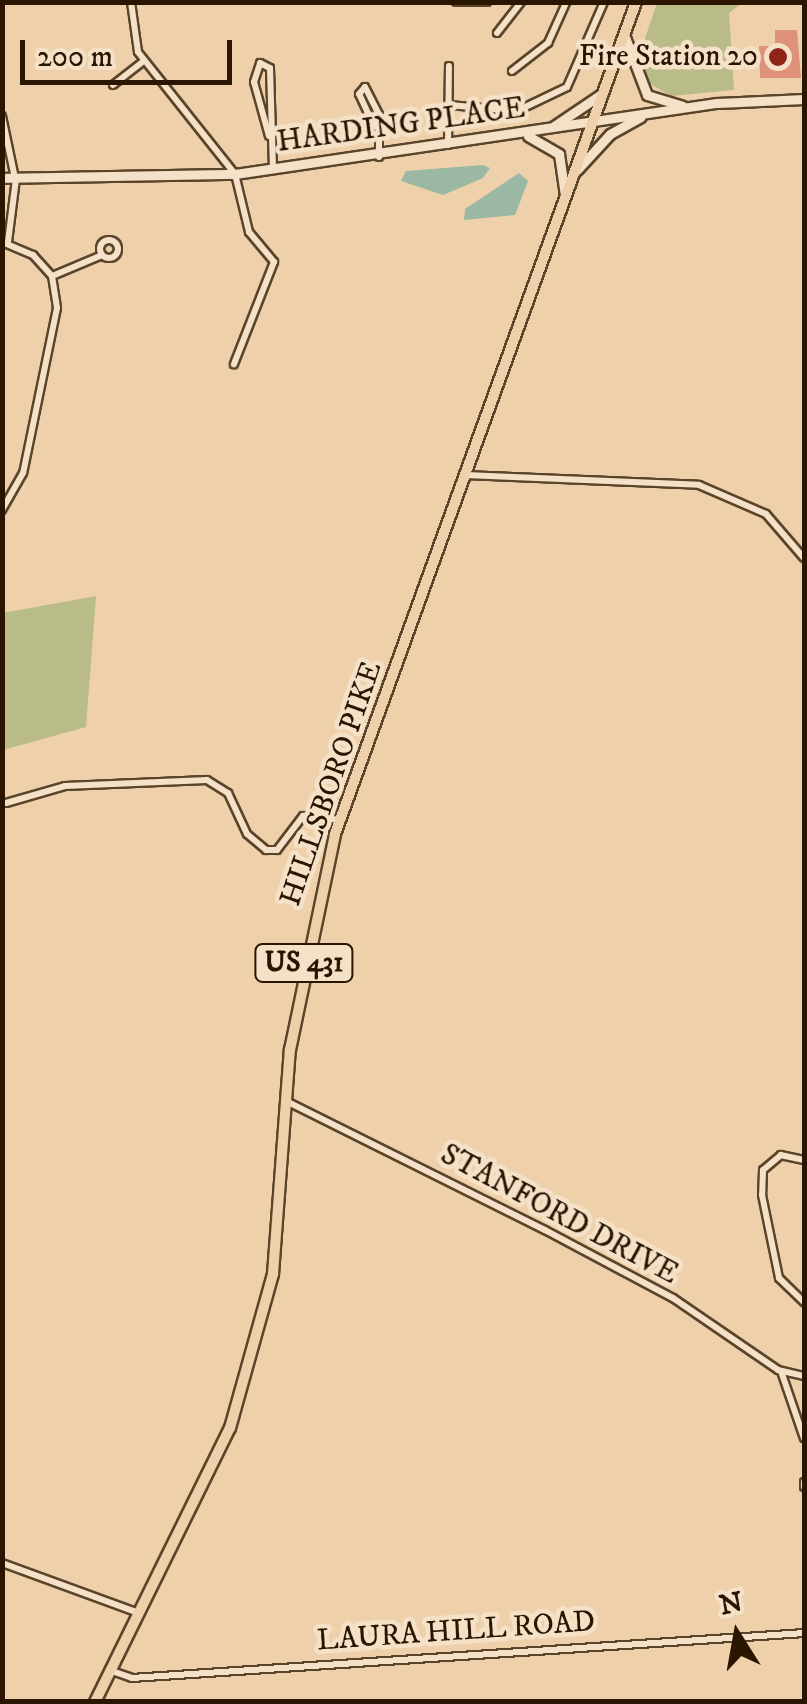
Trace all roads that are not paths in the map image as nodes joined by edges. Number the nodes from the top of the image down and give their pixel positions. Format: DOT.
graph roads {
  1 [pos="132,2"];
  2 [pos="456,2"];
  3 [pos="487,2"];
  4 [pos="521,2"];
  5 [pos="566,2"];
  6 [pos="604,2"];
  7 [pos="636,2"];
  8 [pos="497,33"];
  9 [pos="625,37"];
  10 [pos="144,61"];
  11 [pos="449,66"];
  12 [pos="512,71"];
  13 [pos="114,85"];
  14 [pos="605,92"];
  15 [pos="804,98"];
  16 [pos="449,105"];
  17 [pos="690,107"];
  18 [pos="648,113"];
  19 [pos="2,116"];
  20 [pos="594,122"];
  21 [pos="374,126"];
  22 [pos="546,130"];
  23 [pos="520,135"];
  24 [pos="268,136"];
  25 [pos="448,146"];
  26 [pos="379,157"];
  27 [pos="273,170"];
  28 [pos="235,174"];
  29 [pos="573,176"];
  30 [pos="2,178"];
  31 [pos="16,179"];
  32 [pos="565,196"];
  33 [pos="5,242"];
  34 [pos="102,255"];
  35 [pos="52,276"];
  36 [pos="234,364"];
  37 [pos="466,475"];
  38 [pos="2,510"];
  39 [pos="804,558"];
  40 [pos="6,802"];
  41 [pos="341,821"];
  42 [pos="286,1101"];
  43 [pos="804,1160"];
  44 [pos="804,1302"];
  45 [pos="782,1372"];
  46 [pos="804,1376"];
  47 [pos="804,1438"];
  48 [pos="2,1564"];
  49 [pos="140,1614"];
  50 [pos="804,1633"];
  51 [pos="112,1670"];
  52 [pos="94,1702"];
  1 -- 10 [label="street"];
  2 -- 3 [label="street"];
  4 -- 8 [label="street"];
  5 -- 12 [label="street"];
  6 -- 16 [label="street"];
  7 -- 9 [label="main road, HILLSBORO PIKE / US 431"];
  9 -- 14 [label="main road, HILLSBORO PIKE / US 431"];
  9 -- 17 [label="main road"];
  10 -- 13 [label="street"];
  10 -- 28 [label="street"];
  11 -- 16 [label="street"];
  14 -- 20 [label="main road, HILLSBORO PIKE / US 431"];
  14 -- 22 [label="main road"];
  15 -- 17 [label="main road, HARDING PLACE"];
  16 -- 25 [label="street"];
  17 -- 18 [label="main road, HARDING PLACE"];
  18 -- 20 [label="main road, HARDING PLACE"];
  18 -- 29 [label="main road"];
  19 -- 31 [label="street"];
  20 -- 22 [label="main road, HARDING PLACE"];
  20 -- 29 [label="main road, HILLSBORO PIKE / US 431"];
  21 -- 21 [label="street"];
  21 -- 26 [label="street"];
  22 -- 23 [label="main road, HARDING PLACE"];
  23 -- 25 [label="main road, HARDING PLACE"];
  23 -- 32 [label="main road"];
  24 -- 24 [label="street"];
  24 -- 27 [label="street"];
  25 -- 26 [label="main road, HARDING PLACE"];
  26 -- 27 [label="main road, HARDING PLACE"];
  27 -- 28 [label="main road, HARDING PLACE"];
  28 -- 31 [label="main road, HARDING PLACE"];
  28 -- 36 [label="street"];
  29 -- 32 [label="main road, HILLSBORO PIKE / US 431"];
  30 -- 31 [label="main road, HARDING PLACE"];
  31 -- 33 [label="street"];
  32 -- 37 [label="main road, HILLSBORO PIKE / US 431"];
  33 -- 35 [label="street"];
  34 -- 35 [label="street"];
  35 -- 38 [label="street"];
  37 -- 39 [label="street"];
  37 -- 41 [label="main road, HILLSBORO PIKE / US 431"];
  40 -- 41 [label="street"];
  41 -- 42 [label="main road, HILLSBORO PIKE / US 431"];
  42 -- 45 [label="street, STANFORD DRIVE"];
  42 -- 49 [label="main road, HILLSBORO PIKE / US 431"];
  43 -- 44 [label="street"];
  45 -- 46 [label="street, STANFORD DRIVE"];
  45 -- 47 [label="street"];
  48 -- 49 [label="street"];
  49 -- 51 [label="main road, HILLSBORO PIKE / US 431"];
  50 -- 51 [label="street, LAURA HILL ROAD"];
  51 -- 52 [label="main road, HILLSBORO PIKE / US 431"];
}
